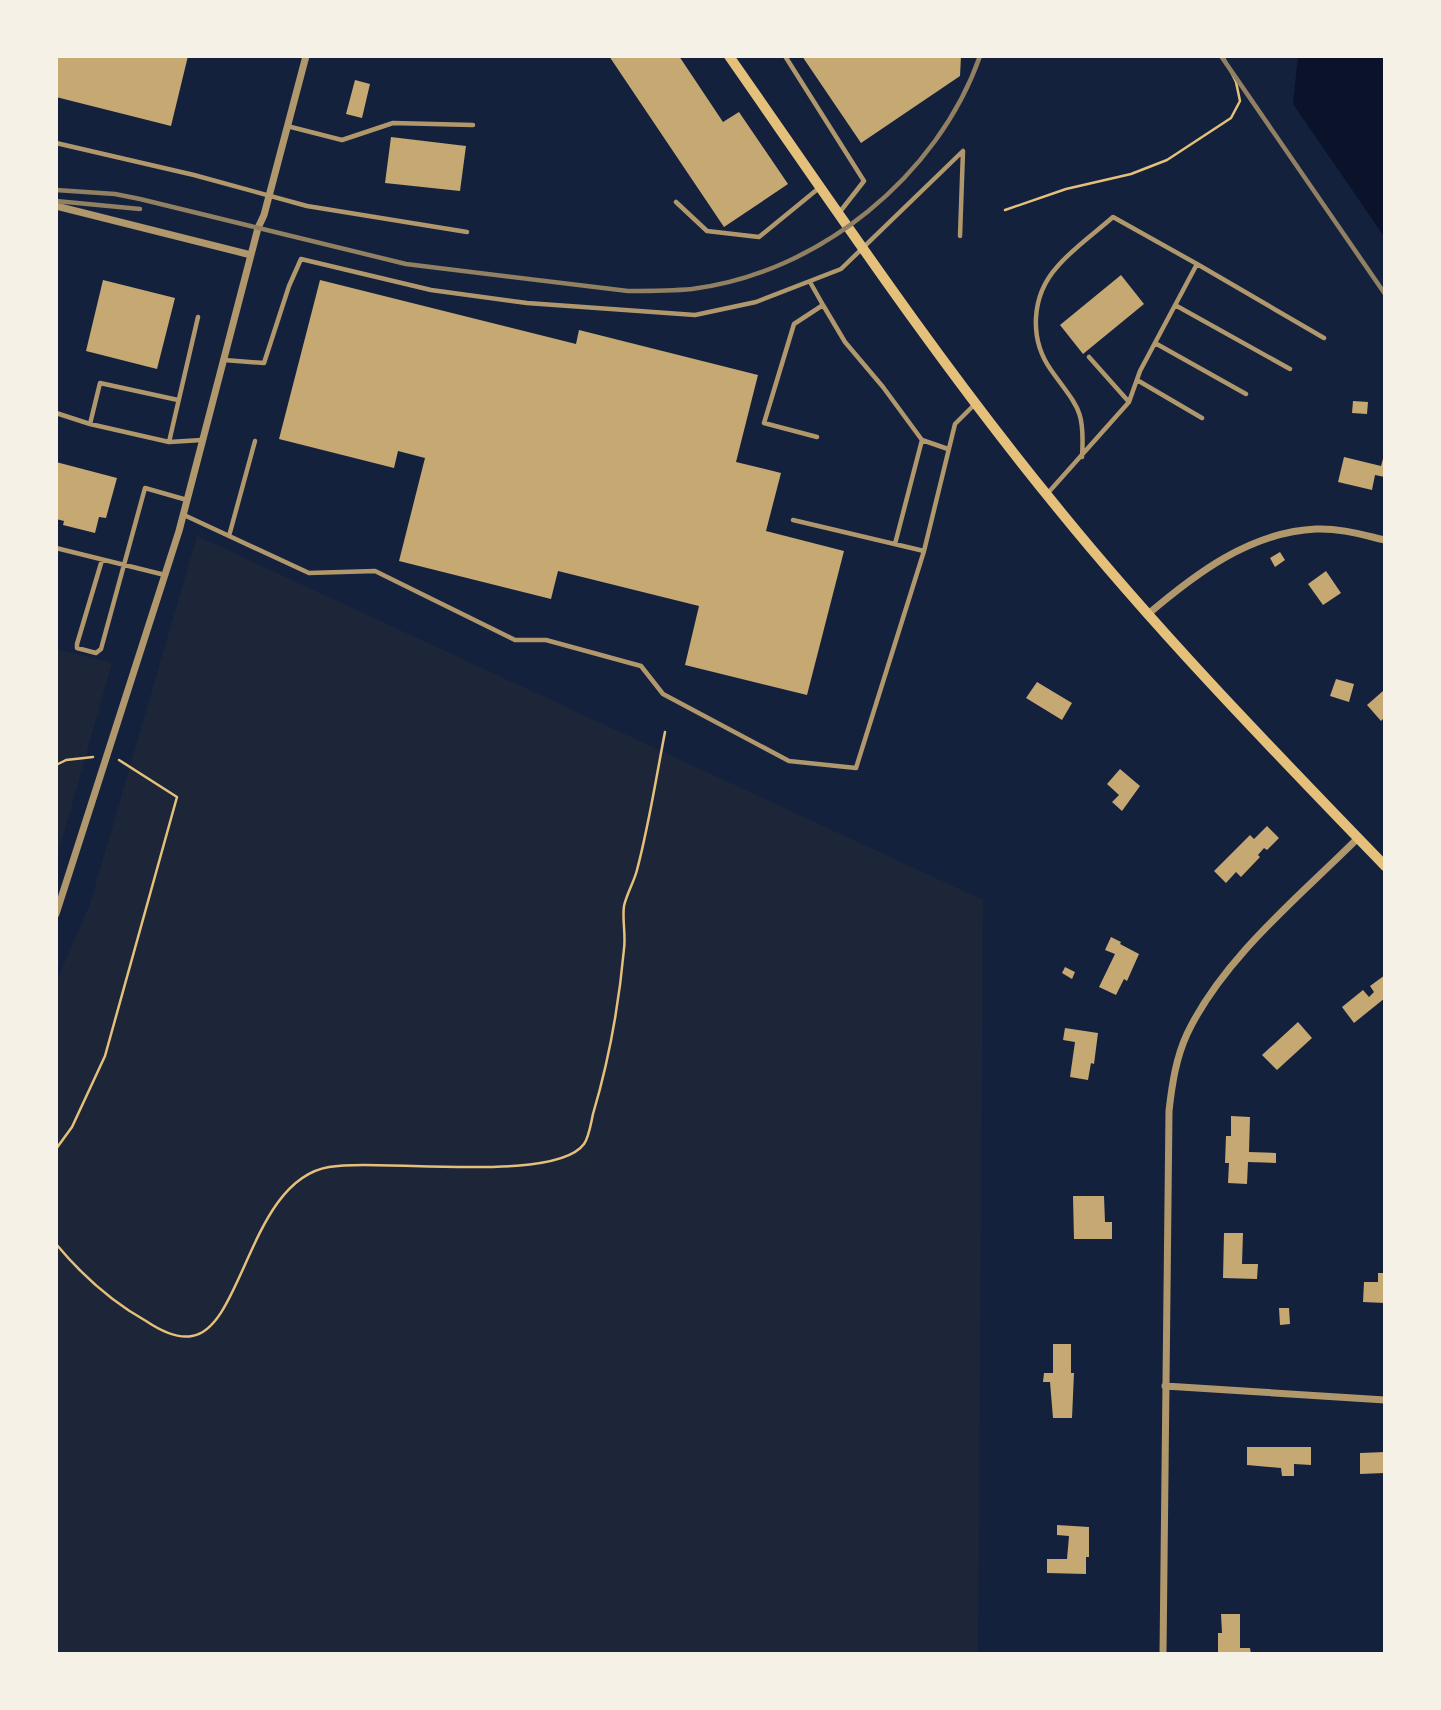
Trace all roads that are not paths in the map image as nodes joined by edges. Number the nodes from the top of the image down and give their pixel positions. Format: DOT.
graph roads {
  1 [pos="306,56"];
  2 [pos="729,56"];
  3 [pos="785,56"];
  4 [pos="287,125"];
  5 [pos="472,125"];
  6 [pos="56,143"];
  7 [pos="819,188"];
  8 [pos="269,195"];
  9 [pos="676,202"];
  10 [pos="56,206"];
  11 [pos="838,215"];
  12 [pos="467,232"];
  13 [pos="960,236"];
  14 [pos="861,249"];
  15 [pos="251,255"];
  16 [pos="1196,264"];
  17 [pos="810,282"];
  18 [pos="823,305"];
  19 [pos="1175,305"];
  20 [pos="198,317"];
  21 [pos="1324,338"];
  22 [pos="1155,343"];
  23 [pos="1089,357"];
  24 [pos="223,360"];
  25 [pos="1290,369"];
  26 [pos="1137,380"];
  27 [pos="1246,394"];
  28 [pos="178,400"];
  29 [pos="1129,401"];
  30 [pos="975,404"];
  31 [pos="56,413"];
  32 [pos="1202,418"];
  33 [pos="90,424"];
  34 [pos="817,438"];
  35 [pos="202,440"];
  36 [pos="922,440"];
  37 [pos="169,442"];
  38 [pos="255,442"];
  39 [pos="948,449"];
  40 [pos="1082,457"];
  41 [pos="1047,495"];
  42 [pos="187,500"];
  43 [pos="183,514"];
  44 [pos="793,520"];
  45 [pos="229,536"];
  46 [pos="1385,540"];
  47 [pos="895,544"];
  48 [pos="56,548"];
  49 [pos="924,551"];
  50 [pos="102,560"];
  51 [pos="124,566"];
  52 [pos="165,575"];
  53 [pos="1147,615"];
  54 [pos="1358,838"];
  55 [pos="1385,866"];
  56 [pos="56,914"];
  57 [pos="1165,1386"];
  58 [pos="1385,1400"];
  59 [pos="1163,1654"];
  1 -- 4 [label="street"];
  2 -- 7 [label="main road"];
  3 -- 11 [label="lane"];
  4 -- 5 [label="lane"];
  4 -- 8 [label="street"];
  6 -- 8 [label="lane"];
  7 -- 9 [label="lane"];
  7 -- 11 [label="main road"];
  8 -- 12 [label="lane"];
  8 -- 15 [label="street"];
  10 -- 15 [label="street"];
  11 -- 14 [label="main road"];
  13 -- 14 [label="lane"];
  14 -- 17 [label="lane"];
  14 -- 30 [label="main road"];
  15 -- 24 [label="street"];
  16 -- 19 [label="lane"];
  16 -- 21 [label="lane"];
  16 -- 40 [label="lane"];
  17 -- 18 [label="lane"];
  17 -- 24 [label="lane"];
  18 -- 34 [label="lane"];
  18 -- 36 [label="lane"];
  19 -- 22 [label="lane"];
  19 -- 25 [label="lane"];
  20 -- 28 [label="lane"];
  22 -- 26 [label="lane"];
  22 -- 27 [label="lane"];
  23 -- 29 [label="lane"];
  24 -- 35 [label="street"];
  26 -- 29 [label="lane"];
  26 -- 32 [label="lane"];
  28 -- 33 [label="lane"];
  28 -- 37 [label="lane"];
  29 -- 40 [label="lane"];
  30 -- 39 [label="lane"];
  30 -- 41 [label="main road"];
  31 -- 33 [label="lane"];
  33 -- 37 [label="lane"];
  35 -- 37 [label="lane"];
  35 -- 42 [label="street"];
  36 -- 39 [label="lane"];
  36 -- 47 [label="lane"];
  38 -- 45 [label="lane"];
  39 -- 49 [label="lane"];
  40 -- 41 [label="lane"];
  41 -- 53 [label="main road"];
  42 -- 43 [label="street"];
  42 -- 51 [label="lane"];
  43 -- 45 [label="lane"];
  43 -- 52 [label="street"];
  44 -- 47 [label="lane"];
  45 -- 49 [label="lane"];
  46 -- 53 [label="street"];
  47 -- 49 [label="lane"];
  48 -- 50 [label="lane"];
  50 -- 51 [label="lane"];
  50 -- 51 [label="lane"];
  51 -- 52 [label="lane"];
  52 -- 56 [label="street"];
  53 -- 54 [label="main road"];
  54 -- 55 [label="main road"];
  54 -- 57 [label="street"];
  57 -- 58 [label="street"];
  57 -- 59 [label="street"];
}
